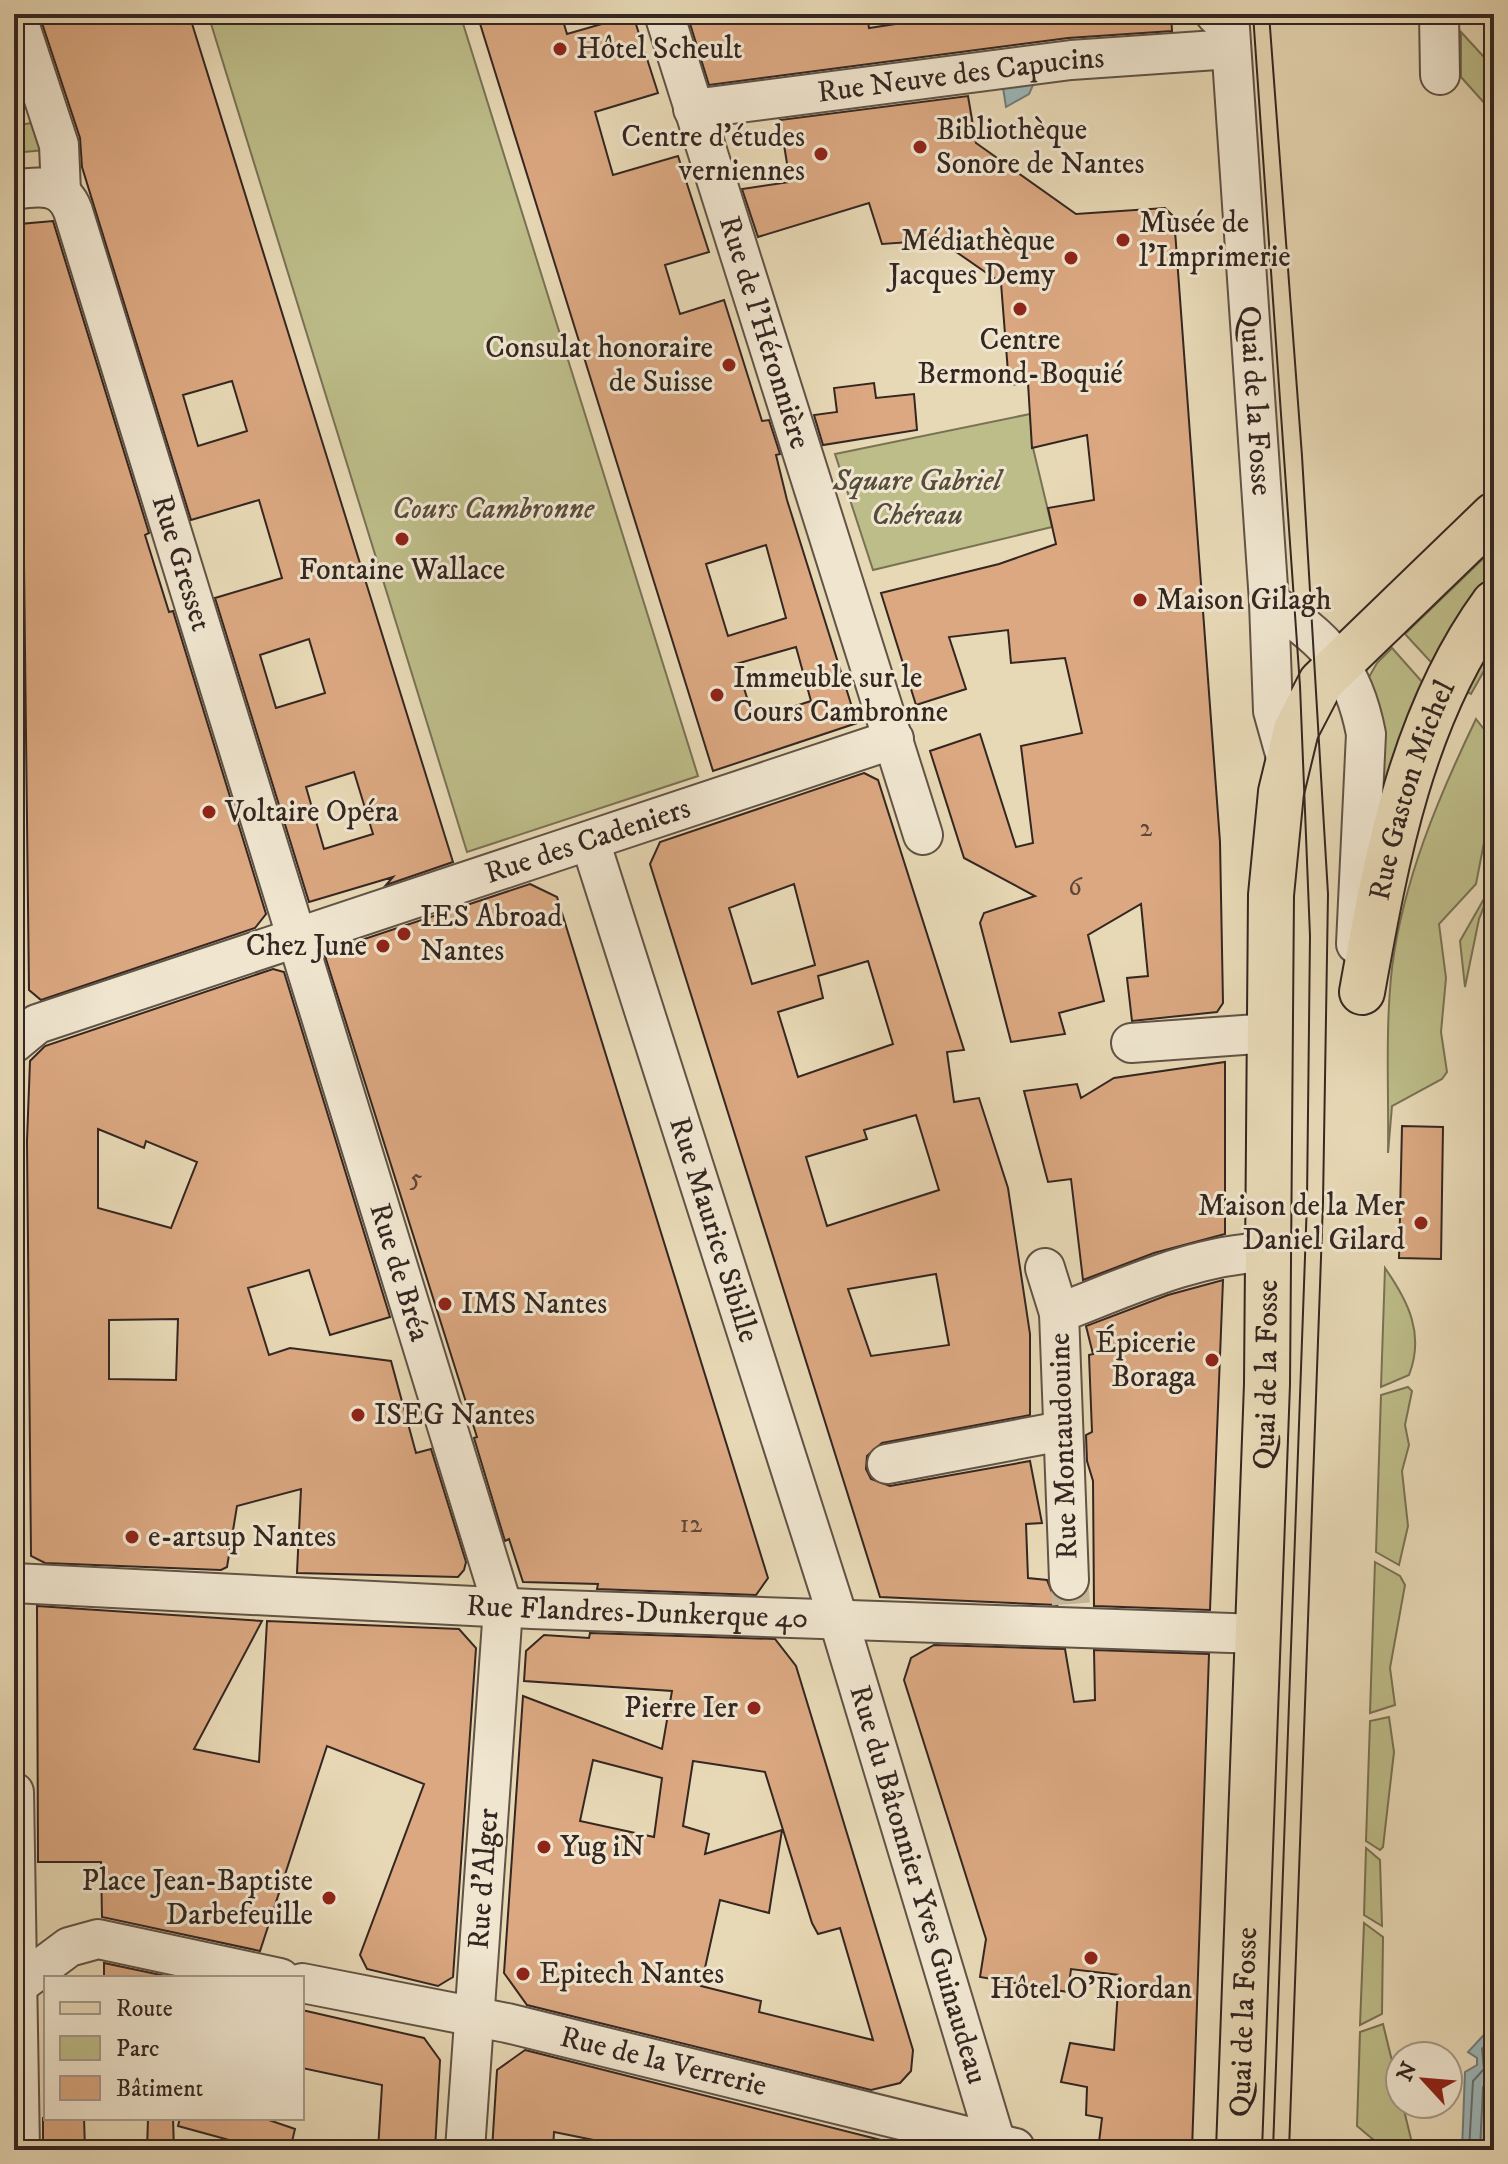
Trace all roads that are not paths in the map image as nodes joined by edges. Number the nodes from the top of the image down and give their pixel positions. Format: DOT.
graph roads {
  1 [pos="16,14"];
  2 [pos="664,14"];
  3 [pos="1215,14"];
  4 [pos="1439,14"];
  5 [pos="1231,49"];
  6 [pos="1440,75"];
  7 [pos="693,109"];
  8 [pos="14,190"];
  9 [pos="61,192"];
  10 [pos="1494,515"];
  11 [pos="1269,602"];
  12 [pos="1494,603"];
  13 [pos="1339,661"];
  14 [pos="894,739"];
  15 [pos="1287,761"];
  16 [pos="923,835"];
  17 [pos="590,841"];
  18 [pos="295,937"];
  19 [pos="1362,992"];
  20 [pos="1271,1033"];
  21 [pos="14,1043"];
  22 [pos="1131,1043"];
  23 [pos="1267,1252"];
  24 [pos="1045,1268"];
  25 [pos="1059,1313"];
  26 [pos="1062,1431"];
  27 [pos="887,1464"];
  28 [pos="14,1583"];
  29 [pos="1071,1604"];
  30 [pos="503,1608"];
  31 [pos="838,1618"];
  32 [pos="1260,1634"];
  33 [pos="14,1792"];
  34 [pos="14,1806"];
  35 [pos="16,1880"];
  36 [pos="271,1976"];
  37 [pos="304,1983"];
  38 [pos="17,1998"];
  39 [pos="474,2016"];
  40 [pos="1005,2148"];
  41 [pos="20,2150"];
  42 [pos="465,2150"];
  43 [pos="1239,2150"];
  1 -- 9 [label="street, Rue Gresset"];
  2 -- 7 [label="street, Rue de l'Héronnière"];
  3 -- 5 [label="street, Quai de la Fosse"];
  4 -- 6 [label="street"];
  5 -- 7 [label="street, Rue Neuve des Capucins"];
  5 -- 11 [label="street, Quai de la Fosse"];
  7 -- 14 [label="street, Rue de l'Héronnière"];
  8 -- 9 [label="street"];
  9 -- 18 [label="street, Rue Gresset"];
  10 -- 13 [label="main road"];
  11 -- 13 [label="street"];
  11 -- 15 [label="street, Quai de la Fosse"];
  12 -- 19 [label="main road, Rue Gaston Michel"];
  13 -- 15 [label="main road"];
  13 -- 19 [label="street"];
  14 -- 16 [label="street, Rue de l'Héronnière"];
  14 -- 17 [label="street, Rue des Cadeniers"];
  15 -- 20 [label="main road, Quai de la Fosse"];
  17 -- 18 [label="street, Rue des Cadeniers"];
  17 -- 31 [label="street, Rue Maurice Sibille"];
  18 -- 21 [label="street, Rue des Cadeniers"];
  18 -- 30 [label="street, Rue de Bréa"];
  20 -- 22 [label="street"];
  20 -- 23 [label="main road, Quai de la Fosse"];
  23 -- 25 [label="street, Rue Montaudouine"];
  23 -- 32 [label="main road, Quai de la Fosse"];
  24 -- 25 [label="street, Rue Montaudouine"];
  25 -- 26 [label="street, Rue Montaudouine"];
  26 -- 27 [label="street"];
  26 -- 29 [label="street, Rue Montaudouine"];
  28 -- 30 [label="street, Rue Flandres-Dunkerque 40"];
  29 -- 31 [label="street, Rue Flandres-Dunkerque 40"];
  29 -- 32 [label="street, Rue Flandres-Dunkerque 40"];
  30 -- 31 [label="street, Rue Flandres-Dunkerque 40"];
  30 -- 39 [label="street, Rue d'Alger"];
  31 -- 40 [label="street, Rue du Bâtonnier Yves Guinaudeau"];
  32 -- 43 [label="main road, Quai de la Fosse"];
  33 -- 34 [label="street"];
  34 -- 35 [label="street"];
  35 -- 38 [label="street"];
  36 -- 38 [label="street"];
  37 -- 39 [label="street, Rue de la Verrerie"];
  38 -- 41 [label="street"];
  39 -- 40 [label="street, Rue de la Verrerie"];
  39 -- 42 [label="street, Rue d'Alger"];
}
